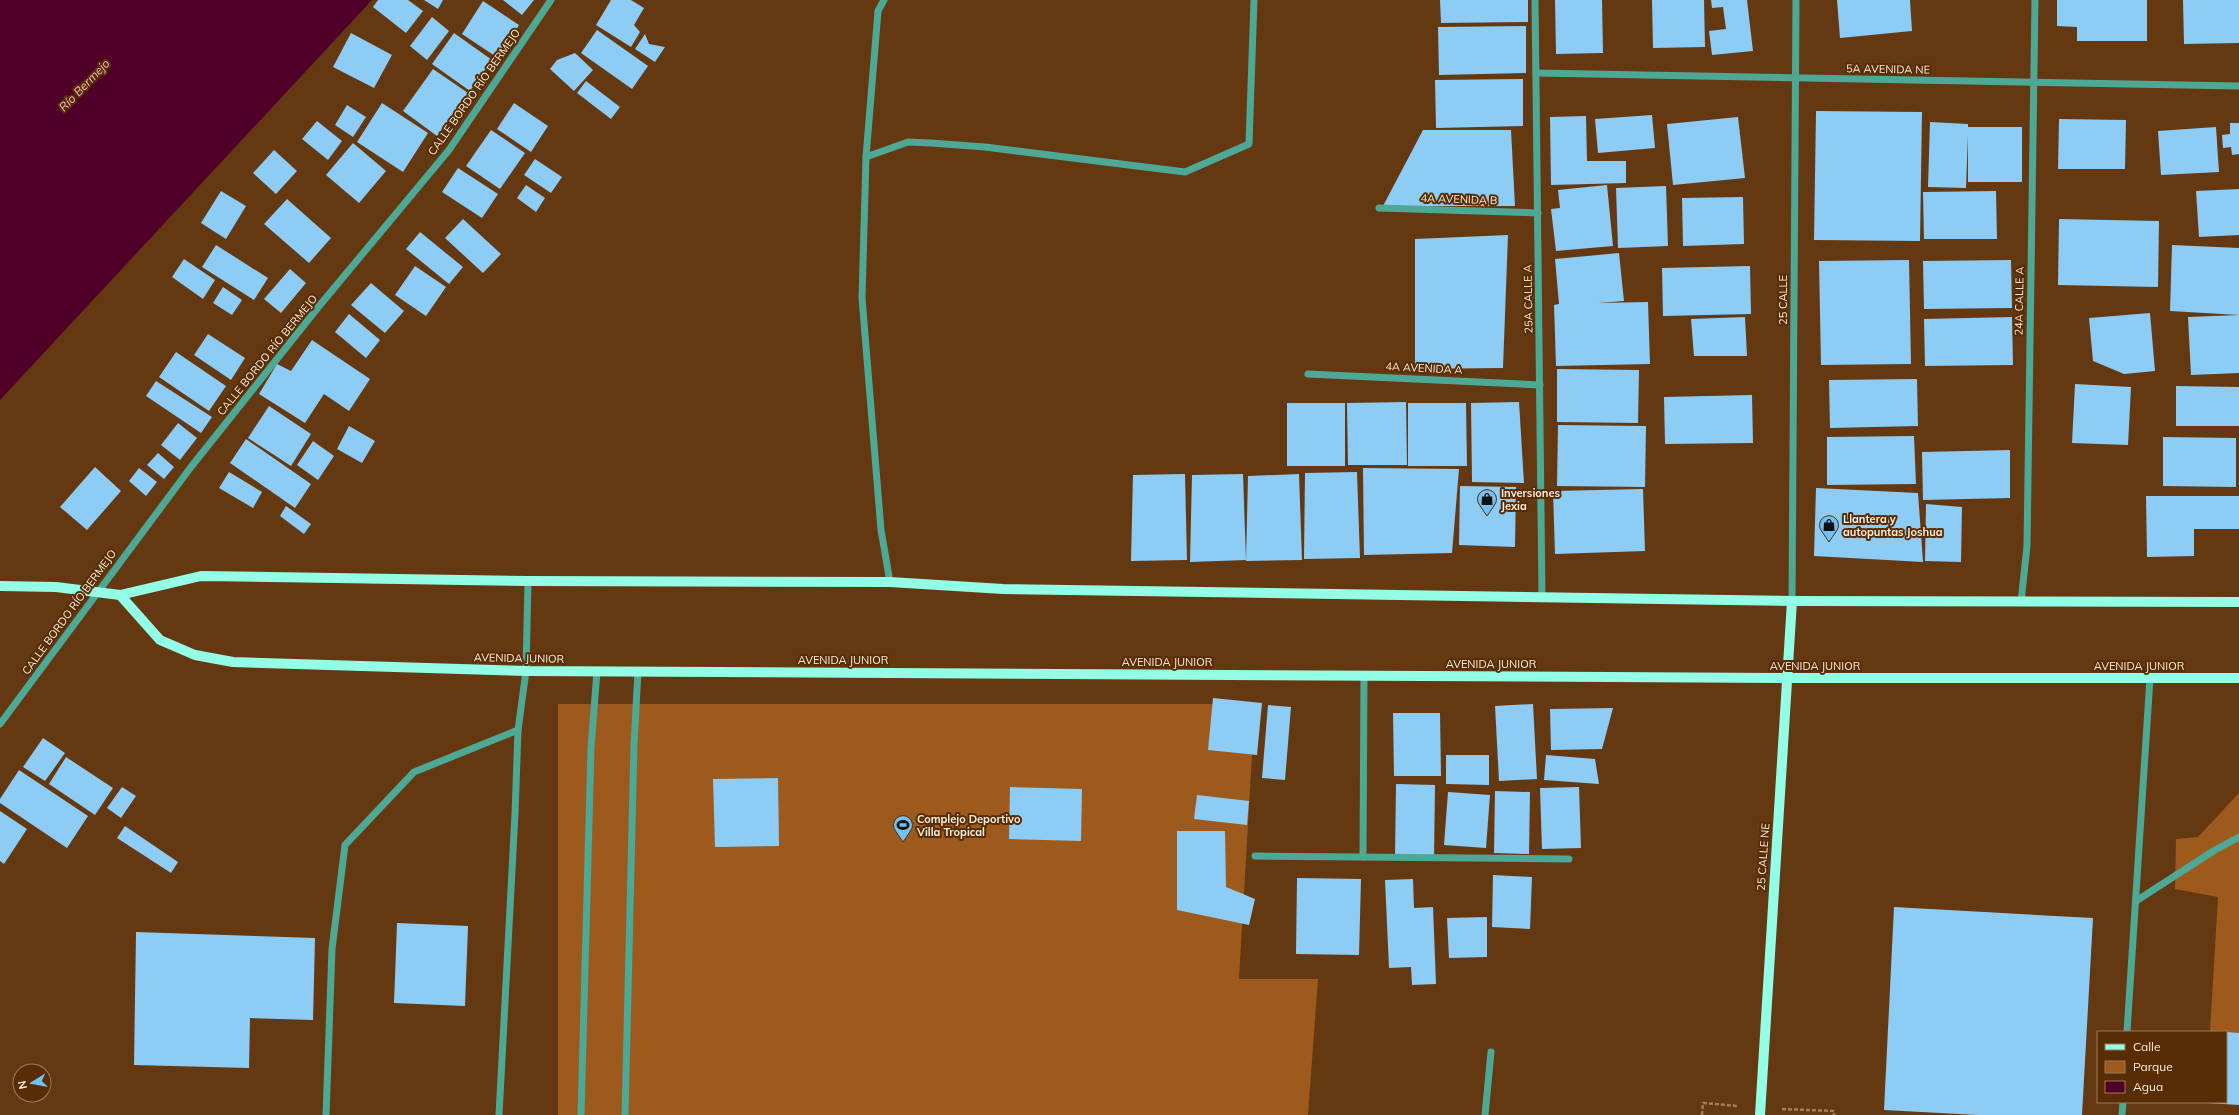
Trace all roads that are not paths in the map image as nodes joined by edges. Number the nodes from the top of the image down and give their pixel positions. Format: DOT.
graph roads {
  1 [pos="551,0"];
  2 [pos="884,0"];
  3 [pos="1254,0"];
  4 [pos="1535,0"];
  5 [pos="1796,0"];
  6 [pos="2035,0"];
  7 [pos="1536,73"];
  8 [pos="1795,78"];
  9 [pos="2033,82"];
  10 [pos="2239,86"];
  11 [pos="866,157"];
  12 [pos="1379,208"];
  13 [pos="1538,213"];
  14 [pos="1308,374"];
  15 [pos="1540,385"];
  16 [pos="528,581"];
  17 [pos="890,582"];
  18 [pos="0,586"];
  19 [pos="98,592"];
  20 [pos="120,594"];
  21 [pos="1542,597"];
  22 [pos="1792,601"];
  23 [pos="2021,602"];
  24 [pos="2239,602"];
  25 [pos="526,671"];
  26 [pos="597,671"];
  27 [pos="638,671"];
  28 [pos="1364,675"];
  29 [pos="1786,678"];
  30 [pos="2150,678"];
  31 [pos="2239,678"];
  32 [pos="0,724"];
  33 [pos="518,730"];
  34 [pos="2239,837"];
  35 [pos="1255,856"];
  36 [pos="1363,857"];
  37 [pos="1569,859"];
  38 [pos="2136,901"];
  39 [pos="2127,1031"];
  40 [pos="1491,1052"];
  41 [pos="2123,1103"];
  42 [pos="326,1115"];
  43 [pos="499,1115"];
  44 [pos="581,1115"];
  45 [pos="625,1115"];
  46 [pos="1485,1115"];
  47 [pos="1760,1115"];
  48 [pos="2122,1115"];
  1 -- 19 [label="street, CALLE BORDO RÍO BERMEJO"];
  2 -- 11 [label="street"];
  3 -- 11 [label="street"];
  4 -- 7 [label="street, 25A CALLE A"];
  5 -- 8 [label="street, 25 CALLE"];
  6 -- 9 [label="street, 24A CALLE A"];
  7 -- 8 [label="street, 5A AVENIDA NE"];
  7 -- 13 [label="street, 25A CALLE A"];
  8 -- 9 [label="street, 5A AVENIDA NE"];
  8 -- 22 [label="street, 25 CALLE"];
  9 -- 10 [label="street, 5A AVENIDA NE"];
  9 -- 23 [label="street, 24A CALLE A"];
  11 -- 17 [label="street"];
  12 -- 13 [label="street, 4A AVENIDA B"];
  13 -- 15 [label="street, 25A CALLE A"];
  14 -- 15 [label="street, 4A AVENIDA A"];
  15 -- 21 [label="street, 25A CALLE A"];
  16 -- 17 [label="main road"];
  16 -- 20 [label="main road"];
  16 -- 25 [label="street"];
  17 -- 21 [label="main road"];
  18 -- 19 [label="main road"];
  19 -- 20 [label="main road"];
  19 -- 32 [label="street, CALLE BORDO RÍO BERMEJO"];
  20 -- 25 [label="main road, AVENIDA JUNIOR"];
  21 -- 22 [label="main road"];
  22 -- 23 [label="main road"];
  22 -- 29 [label="main road, 25 CALLE NE"];
  23 -- 24 [label="main road"];
  25 -- 26 [label="main road, AVENIDA JUNIOR"];
  25 -- 33 [label="street"];
  26 -- 27 [label="main road, AVENIDA JUNIOR"];
  26 -- 44 [label="street"];
  27 -- 28 [label="main road, AVENIDA JUNIOR"];
  27 -- 45 [label="street"];
  28 -- 29 [label="main road, AVENIDA JUNIOR"];
  28 -- 36 [label="street"];
  29 -- 30 [label="main road, AVENIDA JUNIOR"];
  29 -- 47 [label="main road, 25 CALLE NE"];
  30 -- 31 [label="main road, AVENIDA JUNIOR"];
  30 -- 38 [label="street"];
  33 -- 42 [label="street"];
  33 -- 43 [label="street"];
  34 -- 38 [label="street"];
  35 -- 36 [label="street"];
  36 -- 37 [label="street"];
  38 -- 39 [label="street"];
  40 -- 46 [label="street"];
  41 -- 48 [label="street"];
}
